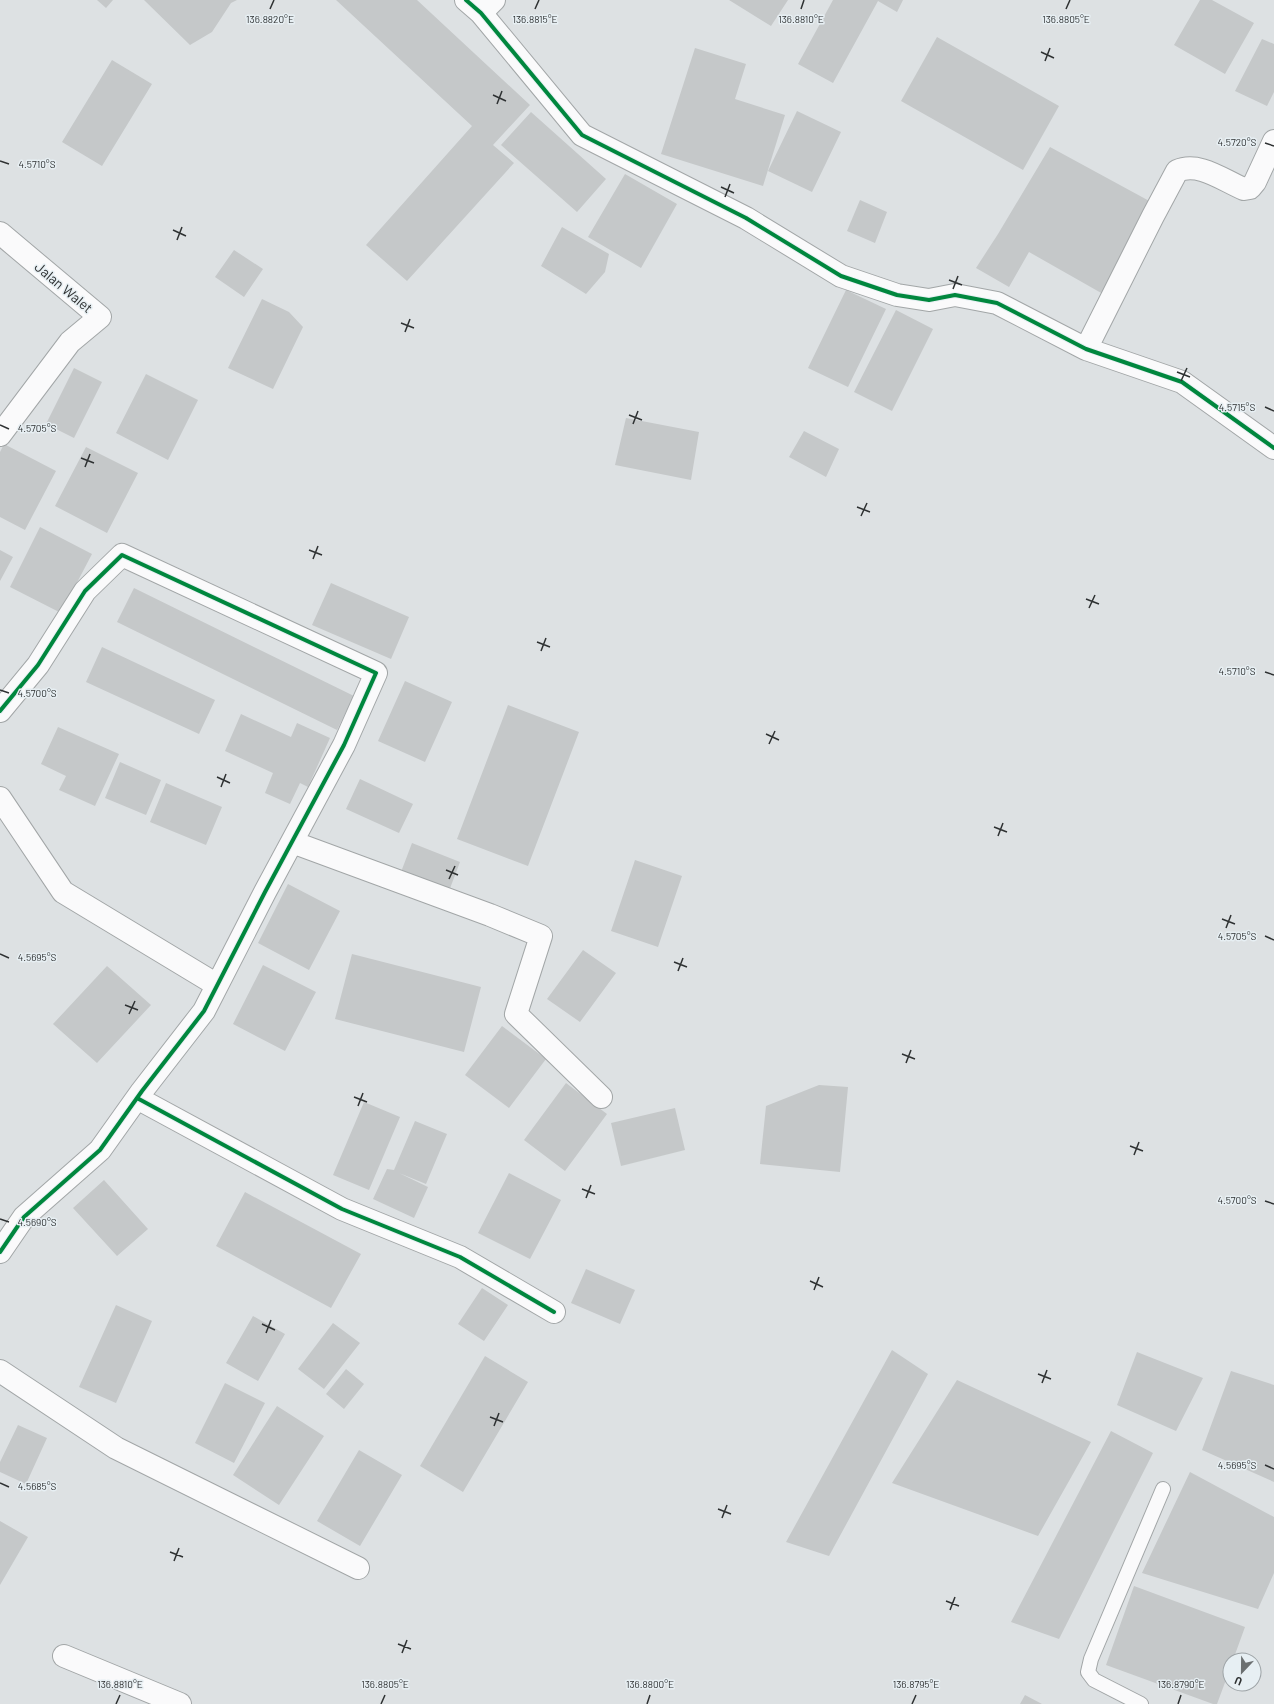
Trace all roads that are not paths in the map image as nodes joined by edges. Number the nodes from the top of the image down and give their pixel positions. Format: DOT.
graph roads {
  1 [pos="480,4"];
  2 [pos="1274,141"];
  3 [pos="0,233"];
  4 [pos="1086,349"];
  5 [pos="0,435"];
  6 [pos="1274,448"];
  7 [pos="0,711"];
  8 [pos="0,798"];
  9 [pos="292,842"];
  10 [pos="217,985"];
  11 [pos="601,1097"];
  12 [pos="137,1098"];
  13 [pos="0,1252"];
  14 [pos="554,1312"];
  15 [pos="0,1371"];
  16 [pos="1163,1489"];
  17 [pos="358,1568"];
  18 [pos="64,1656"];
  19 [pos="180,1704"];
  20 [pos="1141,1704"];
  1 -- 4 [label="street"];
  2 -- 4 [label="street"];
  3 -- 5 [label="street, Jalan Walet"];
  4 -- 6 [label="street"];
  7 -- 9 [label="street"];
  8 -- 10 [label="street"];
  9 -- 10 [label="street"];
  9 -- 11 [label="street"];
  10 -- 12 [label="street"];
  12 -- 13 [label="street"];
  12 -- 14 [label="street"];
  15 -- 17 [label="street"];
  16 -- 20 [label="lane"];
  18 -- 19 [label="street"];
}
